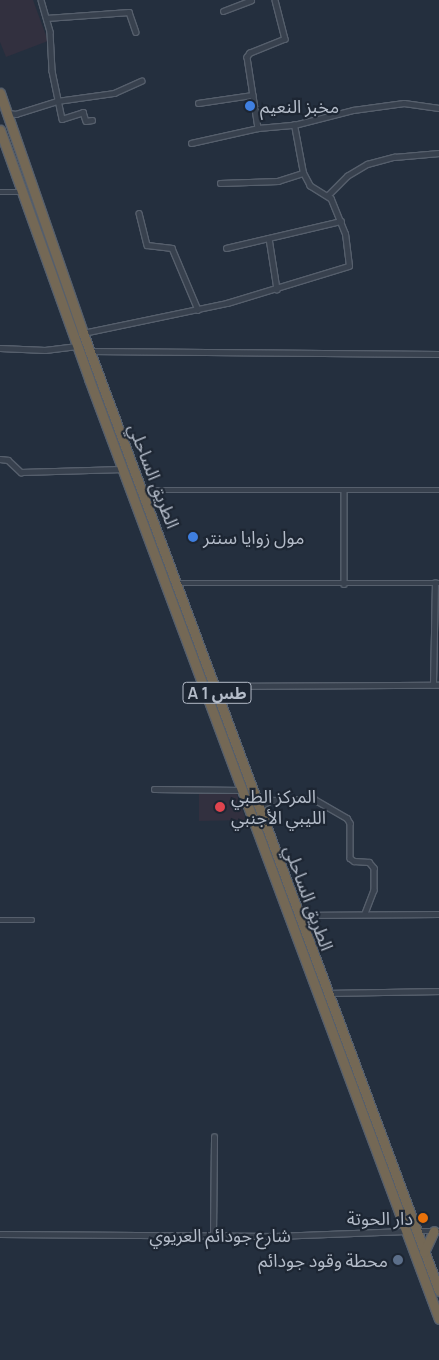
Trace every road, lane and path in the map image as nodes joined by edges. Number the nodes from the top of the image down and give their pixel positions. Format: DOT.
graph roads {
  1 [pos="41,0"];
  2 [pos="251,0"];
  3 [pos="275,0"];
  4 [pos="223,11"];
  5 [pos="46,18"];
  6 [pos="136,32"];
  7 [pos="141,81"];
  8 [pos="0,93"];
  9 [pos="252,95"];
  10 [pos="57,101"];
  11 [pos="198,103"];
  12 [pos="439,108"];
  13 [pos="7,113"];
  14 [pos="92,120"];
  15 [pos="294,125"];
  16 [pos="258,128"];
  17 [pos="0,130"];
  18 [pos="191,143"];
  19 [pos="439,153"];
  20 [pos="303,173"];
  21 [pos="220,183"];
  22 [pos="0,192"];
  23 [pos="21,192"];
  24 [pos="328,195"];
  25 [pos="139,213"];
  26 [pos="341,221"];
  27 [pos="269,238"];
  28 [pos="226,248"];
  29 [pos="277,289"];
  30 [pos="198,310"];
  31 [pos="83,333"];
  32 [pos="76,346"];
  33 [pos="0,348"];
  34 [pos="90,351"];
  35 [pos="439,354"];
  36 [pos="0,460"];
  37 [pos="123,469"];
  38 [pos="141,490"];
  39 [pos="439,490"];
  40 [pos="344,491"];
  41 [pos="178,583"];
  42 [pos="437,583"];
  43 [pos="344,584"];
  44 [pos="433,685"];
  45 [pos="439,685"];
  46 [pos="214,686"];
  47 [pos="154,789"];
  48 [pos="244,790"];
  49 [pos="258,807"];
  50 [pos="365,914"];
  51 [pos="439,914"];
  52 [pos="298,915"];
  53 [pos="0,920"];
  54 [pos="32,920"];
  55 [pos="439,991"];
  56 [pos="327,993"];
  57 [pos="214,1137"];
  58 [pos="407,1231"];
  59 [pos="417,1231"];
  60 [pos="436,1231"];
  61 [pos="0,1234"];
  62 [pos="213,1235"];
  63 [pos="424,1252"];
  64 [pos="439,1291"];
  65 [pos="439,1319"];
  1 -- 5 [label="street"];
  2 -- 4 [label="street"];
  3 -- 9 [label="street"];
  5 -- 6 [label="street"];
  5 -- 10 [label="street"];
  7 -- 10 [label="street"];
  8 -- 13 [label="highway, الطريق الساحلي / A 1 طس"];
  9 -- 11 [label="street"];
  9 -- 16 [label="street"];
  10 -- 13 [label="street"];
  10 -- 14 [label="street"];
  12 -- 15 [label="street"];
  13 -- 31 [label="highway, الطريق الساحلي / A 1 طس"];
  15 -- 16 [label="street"];
  15 -- 20 [label="street"];
  16 -- 18 [label="street"];
  17 -- 23 [label="highway, الطريق الساحلي / A 1 طس"];
  19 -- 24 [label="street"];
  20 -- 21 [label="street"];
  20 -- 24 [label="street"];
  22 -- 23 [label="street"];
  23 -- 32 [label="highway, الطريق الساحلي / A 1 طس"];
  24 -- 26 [label="street"];
  25 -- 30 [label="street"];
  26 -- 27 [label="street"];
  26 -- 29 [label="street"];
  27 -- 28 [label="street"];
  27 -- 29 [label="street"];
  29 -- 30 [label="street"];
  30 -- 31 [label="street"];
  31 -- 34 [label="highway, الطريق الساحلي / A 1 طس"];
  32 -- 33 [label="street"];
  32 -- 37 [label="highway, الطريق الساحلي / A 1 طس"];
  34 -- 35 [label="street"];
  34 -- 38 [label="highway, الطريق الساحلي / A 1 طس"];
  36 -- 37 [label="street"];
  37 -- 48 [label="highway, الطريق الساحلي / A 1 طس"];
  38 -- 40 [label="street"];
  38 -- 41 [label="highway, الطريق الساحلي / A 1 طس"];
  39 -- 40 [label="street"];
  40 -- 43 [label="street"];
  41 -- 43 [label="street"];
  41 -- 46 [label="highway, الطريق الساحلي / A 1 طس"];
  42 -- 43 [label="street"];
  42 -- 44 [label="street"];
  44 -- 45 [label="street"];
  44 -- 46 [label="street"];
  46 -- 49 [label="highway, الطريق الساحلي / A 1 طس"];
  47 -- 48 [label="street"];
  48 -- 58 [label="highway, الطريق الساحلي / A 1 طس"];
  49 -- 50 [label="street"];
  49 -- 52 [label="highway, الطريق الساحلي / A 1 طس"];
  50 -- 51 [label="street"];
  50 -- 52 [label="street"];
  52 -- 56 [label="highway, الطريق الساحلي / A 1 طس"];
  53 -- 54 [label="street"];
  55 -- 56 [label="street"];
  56 -- 59 [label="highway, الطريق الساحلي / A 1 طس"];
  57 -- 62 [label="street"];
  58 -- 59 [label="street, شارع جودائم العريوي"];
  58 -- 62 [label="street, شارع جودائم العريوي"];
  58 -- 65 [label="highway, الطريق الساحلي / A 1 طس"];
  59 -- 60 [label="street, شارع جودائم العريوي"];
  59 -- 63 [label="highway, الطريق الساحلي / A 1 طس"];
  60 -- 63 [label="highway"];
  61 -- 62 [label="street, شارع جودائم العريوي"];
  63 -- 64 [label="highway, الطريق الساحلي / A 1 طس"];
}
